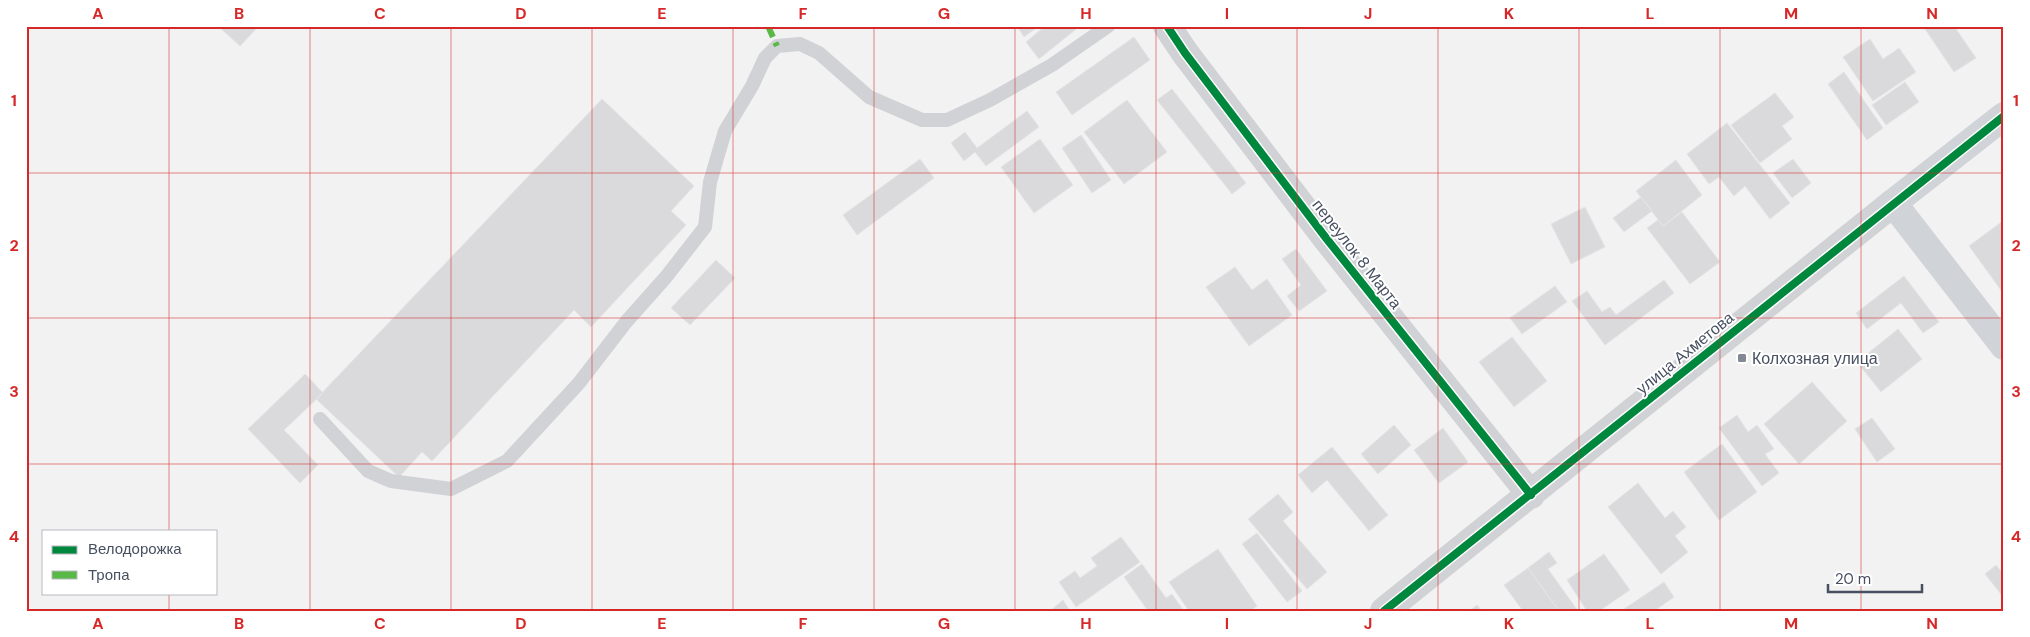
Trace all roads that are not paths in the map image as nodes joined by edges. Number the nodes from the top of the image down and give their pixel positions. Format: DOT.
graph roads {
  1 [pos="1108,26"];
  2 [pos="1167,26"];
  3 [pos="2004,116"];
  4 [pos="1893,203"];
  5 [pos="2004,346"];
  6 [pos="320,419"];
  7 [pos="1531,495"];
  8 [pos="1384,611"];
  1 -- 6 [label="lane"];
  2 -- 7 [label="street, переулок 8 Марта"];
  3 -- 4 [label="street, улица Ахметова"];
  4 -- 5 [label="street"];
  4 -- 7 [label="street, улица Ахметова"];
  7 -- 8 [label="street, улица Ахметова"];
}
